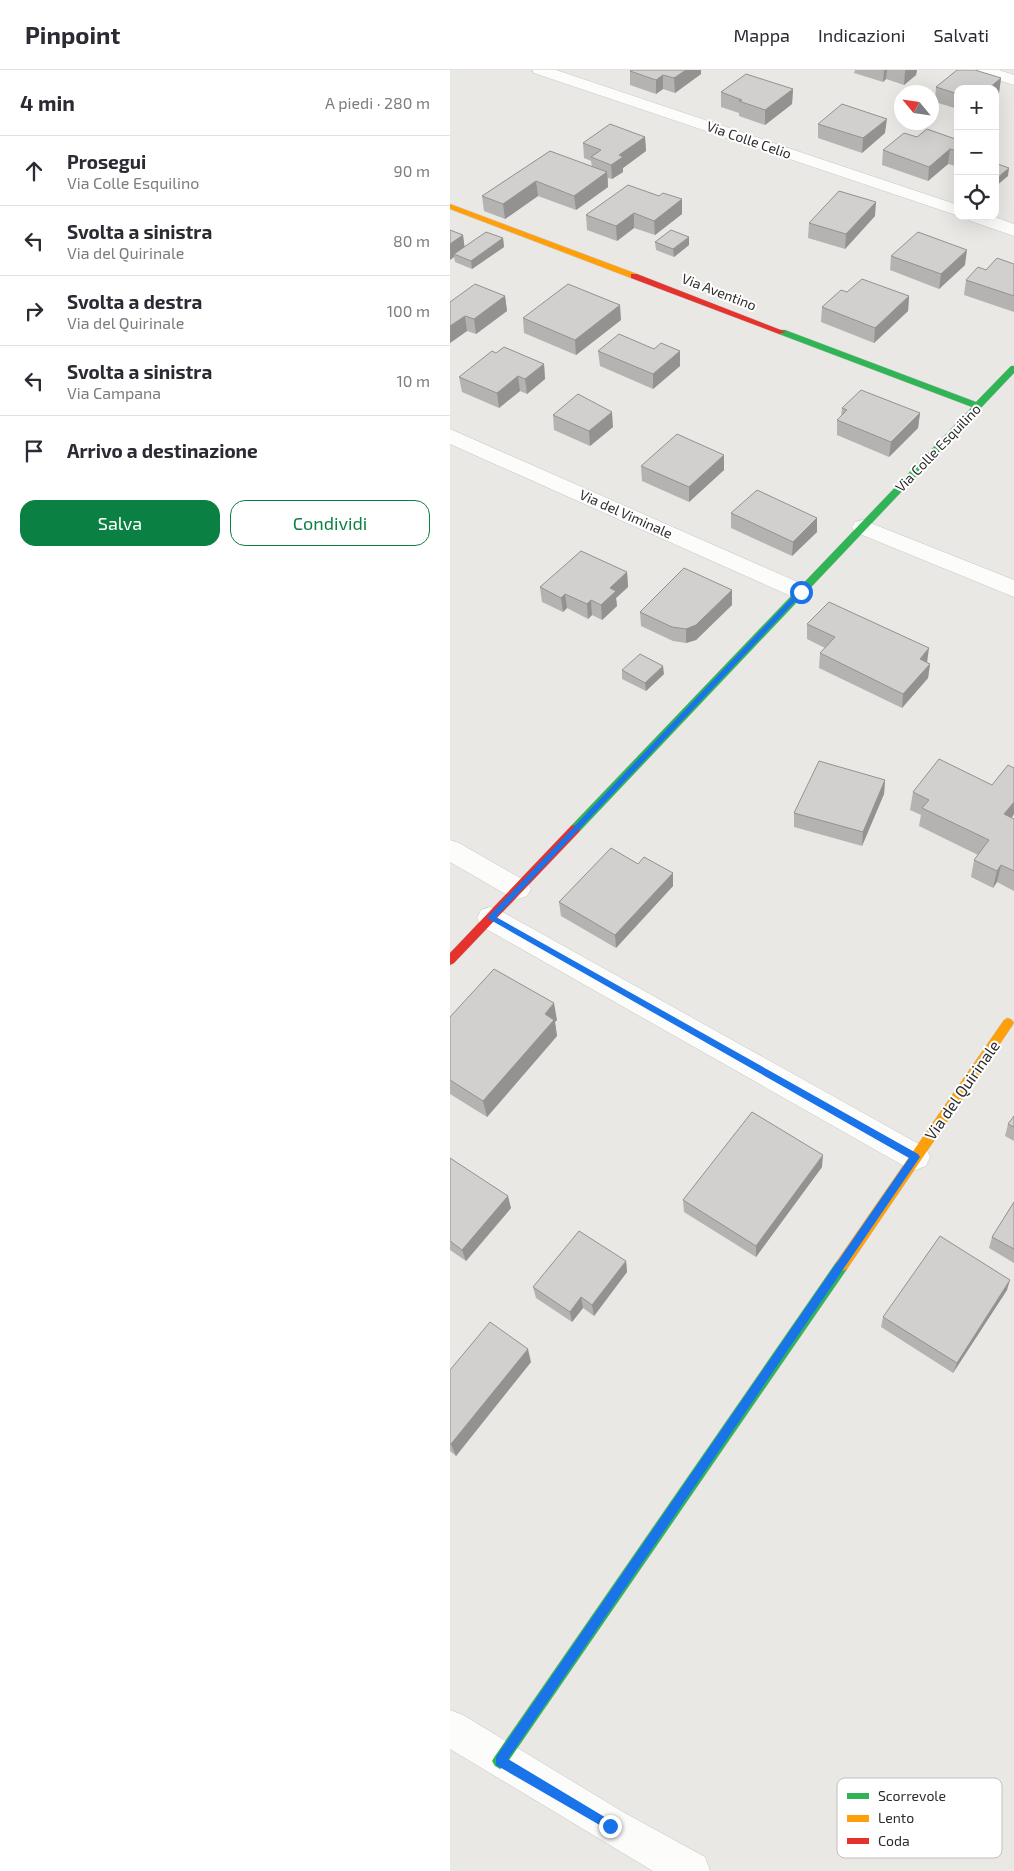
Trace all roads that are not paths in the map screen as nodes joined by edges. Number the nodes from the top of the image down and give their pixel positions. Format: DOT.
graph roads {
  1 [pos="540,70"];
  2 [pos="982,70"];
  3 [pos="1014,80"];
  4 [pos="450,206"];
  5 [pos="954,210"];
  6 [pos="985,220"];
  7 [pos="1014,230"];
  8 [pos="1014,368"];
  9 [pos="978,406"];
  10 [pos="450,436"];
  11 [pos="863,527"];
  12 [pos="1014,589"];
  13 [pos="801,592"];
  14 [pos="450,850"];
  15 [pos="518,889"];
  16 [pos="490,918"];
  17 [pos="450,960"];
  18 [pos="1008,1023"];
  19 [pos="915,1157"];
  20 [pos="450,1728"];
  21 [pos="500,1761"];
  22 [pos="691,1871"];
  1 -- 5 [label="street, Via Colle Celio"];
  2 -- 3 [label="street"];
  4 -- 9 [label="street, Via Aventino"];
  6 -- 7 [label="street"];
  8 -- 9 [label="street, Via Colle Esquilino"];
  9 -- 11 [label="street, Via Colle Esquilino"];
  10 -- 13 [label="street, Via del Viminale"];
  11 -- 12 [label="street"];
  11 -- 13 [label="street, Via Colle Esquilino"];
  13 -- 15 [label="street, Via Colle Esquilino"];
  14 -- 15 [label="street"];
  15 -- 16 [label="street, Via Colle Esquilino"];
  16 -- 17 [label="street, Via Colle Esquilino"];
  16 -- 19 [label="street, Via del Quirinale"];
  18 -- 19 [label="street, Via del Quirinale"];
  19 -- 21 [label="street, Via del Quirinale"];
  20 -- 21 [label="street"];
  21 -- 22 [label="street"];
}
